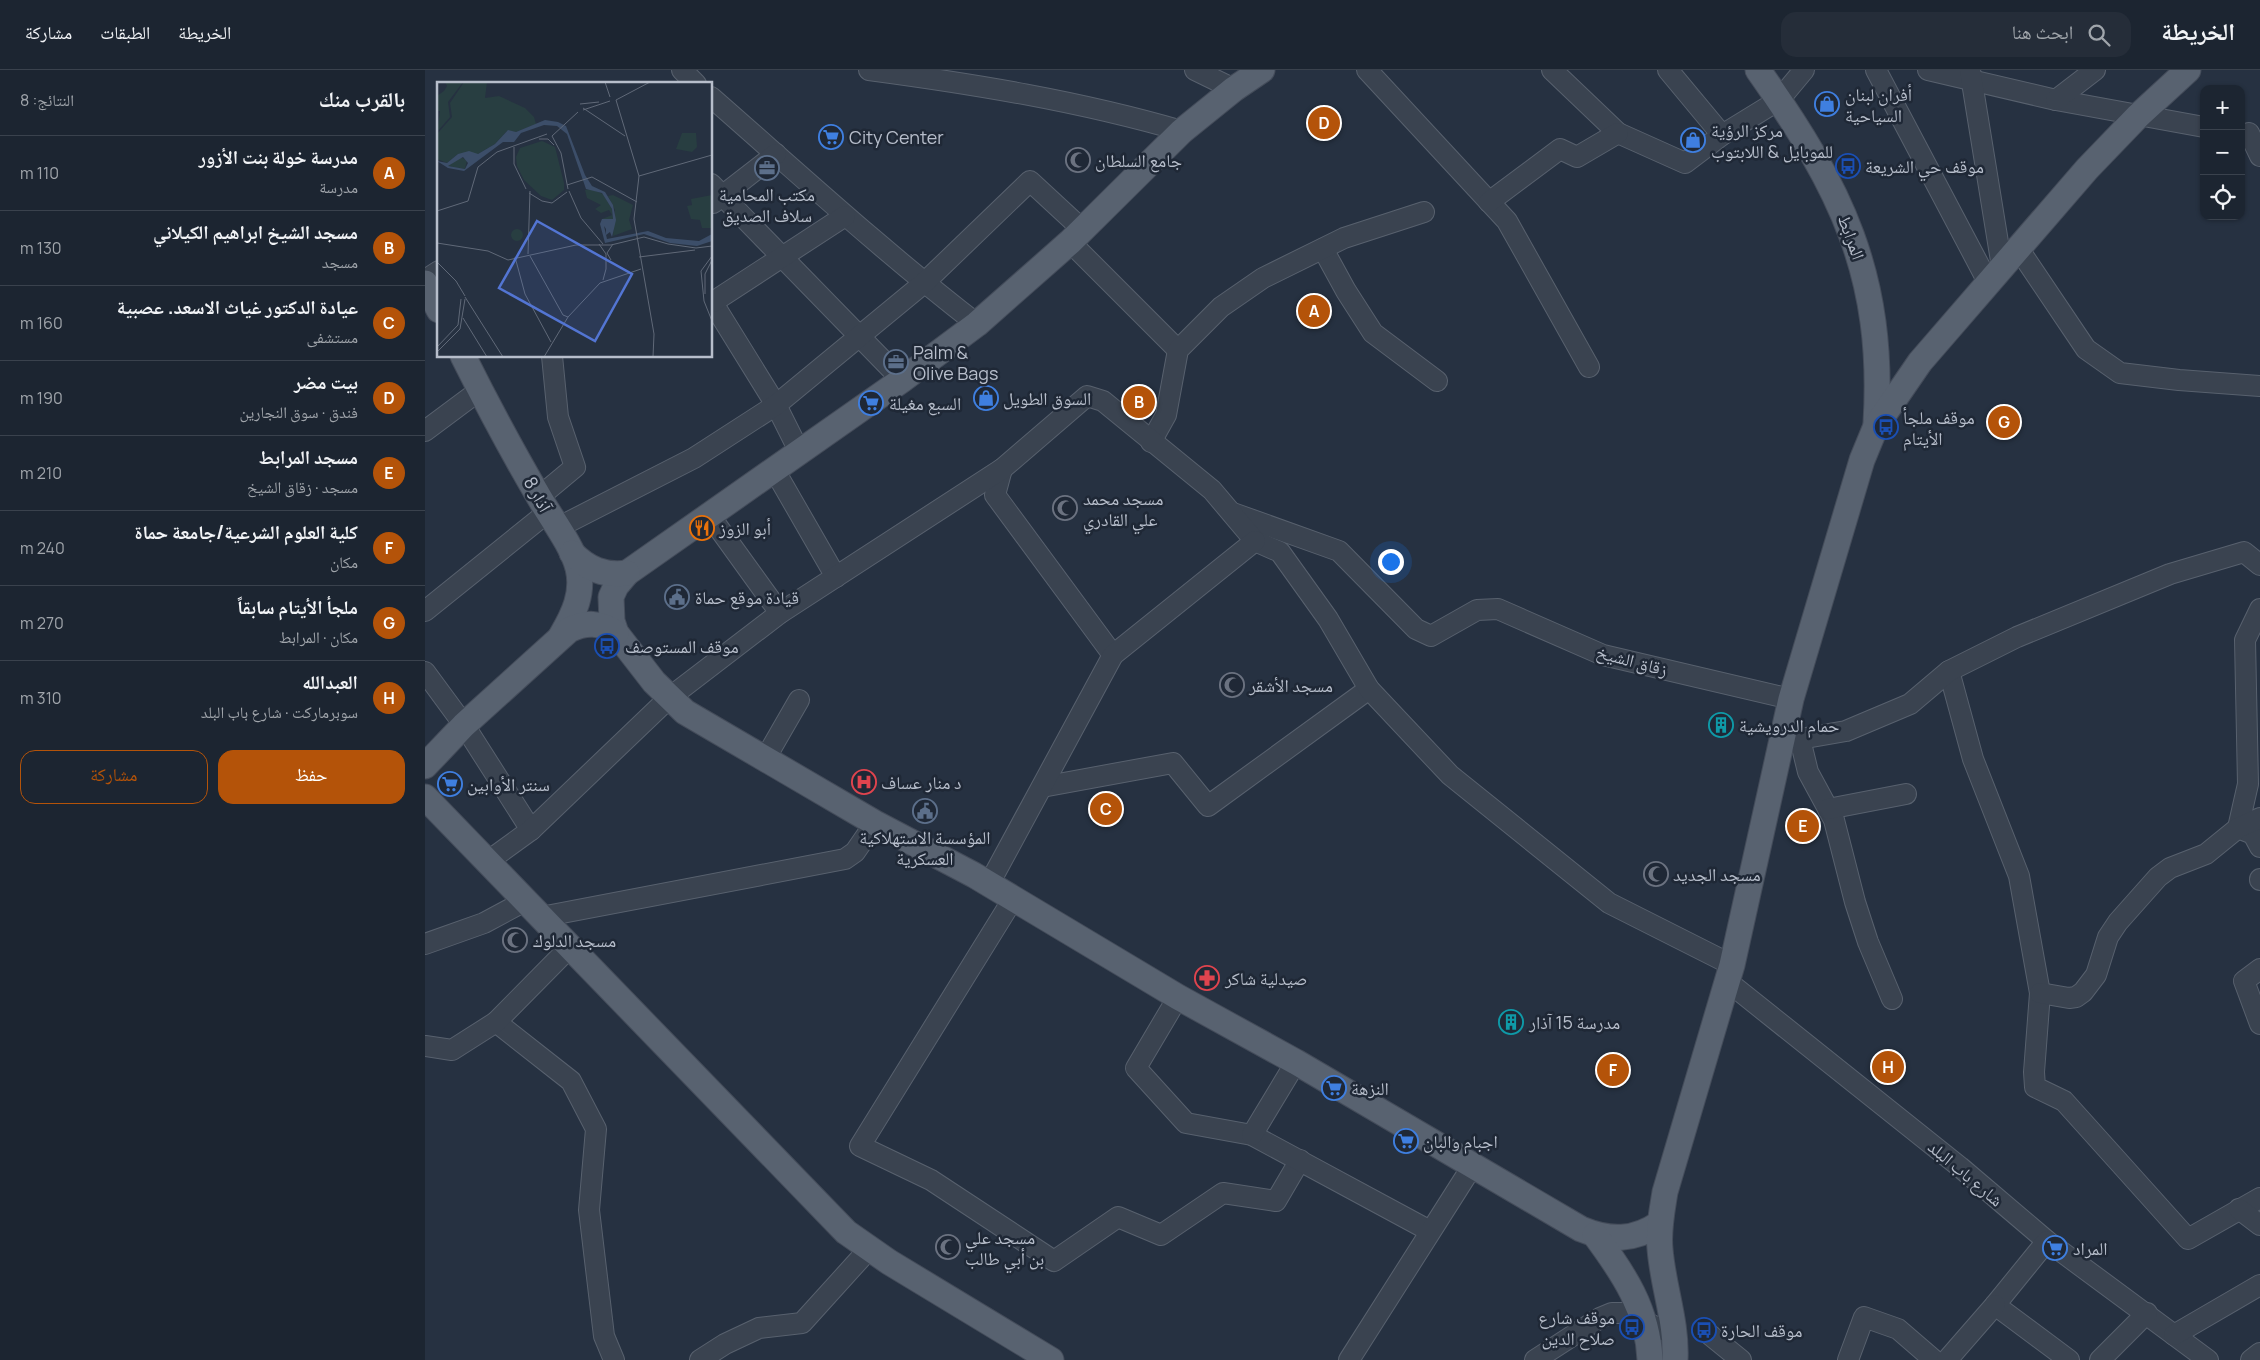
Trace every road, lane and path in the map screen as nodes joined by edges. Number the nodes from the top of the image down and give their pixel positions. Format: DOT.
graph roads {
  1 [pos="682,70"];
  2 [pos="869,70"];
  3 [pos="1195,70"];
  4 [pos="1262,70"];
  5 [pos="1367,70"];
  6 [pos="1552,70"];
  7 [pos="1667,70"];
  8 [pos="1758,70"];
  9 [pos="1804,70"];
  10 [pos="1876,70"];
  11 [pos="1928,70"];
  12 [pos="2095,70"];
  13 [pos="2189,70"];
  14 [pos="1971,75"];
  15 [pos="1232,79"];
  16 [pos="694,82"];
  17 [pos="713,99"];
  18 [pos="1779,100"];
  19 [pos="2055,100"];
  20 [pos="2138,116"];
  21 [pos="2200,126"];
  22 [pos="1182,131"];
  23 [pos="1618,133"];
  24 [pos="2250,133"];
  25 [pos="1722,135"];
  26 [pos="777,154"];
  27 [pos="2260,156"];
  28 [pos="715,195"];
  29 [pos="1489,202"];
  30 [pos="1424,212"];
  31 [pos="845,216"];
  32 [pos="1077,236"];
  33 [pos="2018,248"];
  34 [pos="1323,249"];
  35 [pos="782,257"];
  36 [pos="437,273"];
  37 [pos="1995,275"];
  38 [pos="425,282"];
  39 [pos="924,283"];
  40 [pos="713,300"];
  41 [pos="713,303"];
  42 [pos="437,306"];
  43 [pos="977,324"];
  44 [pos="859,336"];
  45 [pos="1178,350"];
  46 [pos="464,358"];
  47 [pos="552,358"];
  48 [pos="1589,367"];
  49 [pos="902,380"];
  50 [pos="1437,381"];
  51 [pos="2260,386"];
  52 [pos="480,390"];
  53 [pos="776,405"];
  54 [pos="1876,426"];
  55 [pos="425,431"];
  56 [pos="1151,442"];
  57 [pos="800,453"];
  58 [pos="1002,469"];
  59 [pos="775,471"];
  60 [pos="548,512"];
  61 [pos="1231,512"];
  62 [pos="710,516"];
  63 [pos="1255,541"];
  64 [pos="572,553"];
  65 [pos="2260,565"];
  66 [pos="627,573"];
  67 [pos="836,577"];
  68 [pos="2260,609"];
  69 [pos="425,611"];
  70 [pos="780,613"];
  71 [pos="616,633"];
  72 [pos="561,636"];
  73 [pos="1113,655"];
  74 [pos="1949,671"];
  75 [pos="425,672"];
  76 [pos="1369,689"];
  77 [pos="669,698"];
  78 [pos="1791,699"];
  79 [pos="799,700"];
  80 [pos="464,725"];
  81 [pos="1792,739"];
  82 [pos="765,759"];
  83 [pos="425,766"];
  84 [pos="1042,787"];
  85 [pos="1906,794"];
  86 [pos="425,797"];
  87 [pos="1828,809"];
  88 [pos="2260,818"];
  89 [pos="875,823"];
  90 [pos="2238,828"];
  91 [pos="531,830"];
  92 [pos="2260,847"];
  93 [pos="487,862"];
  94 [pos="989,884"];
  95 [pos="1013,899"];
  96 [pos="533,909"];
  97 [pos="425,944"];
  98 [pos="570,947"];
  99 [pos="2260,969"];
  100 [pos="1729,973"];
  101 [pos="2040,994"];
  102 [pos="1178,997"];
  103 [pos="1891,999"];
  104 [pos="496,1022"];
  105 [pos="2260,1024"];
  106 [pos="425,1046"];
  107 [pos="1296,1062"];
  108 [pos="1252,1135"];
  109 [pos="1300,1160"];
  110 [pos="1473,1165"];
  111 [pos="2260,1198"];
  112 [pos="2239,1209"];
  113 [pos="1660,1223"];
  114 [pos="2260,1225"];
  115 [pos="1430,1231"];
  116 [pos="1595,1235"];
  117 [pos="2047,1241"];
  118 [pos="869,1249"];
  119 [pos="2260,1285"];
  120 [pos="1995,1305"];
  121 [pos="2147,1313"];
  122 [pos="1645,1323"];
  123 [pos="1704,1330"];
  124 [pos="1675,1335"];
  125 [pos="2174,1335"];
  126 [pos="2260,1353"];
  127 [pos="614,1360"];
  128 [pos="700,1360"];
  129 [pos="1051,1360"];
  130 [pos="1349,1360"];
  131 [pos="1535,1360"];
  132 [pos="1650,1360"];
  133 [pos="1675,1360"];
  134 [pos="1741,1360"];
  135 [pos="1847,1360"];
  136 [pos="1934,1360"];
  137 [pos="1947,1360"];
  138 [pos="2069,1360"];
  139 [pos="2100,1360"];
  140 [pos="2208,1360"];
  141 [pos="2251,1360"];
  1 -- 16 [label="street"];
  2 -- 22 [label="street"];
  3 -- 15 [label="street"];
  4 -- 15 [label="main road"];
  5 -- 29 [label="street"];
  6 -- 23 [label="street"];
  7 -- 25 [label="street"];
  8 -- 18 [label="main road, المرابط"];
  9 -- 18 [label="street"];
  10 -- 37 [label="street"];
  11 -- 14 [label="street"];
  12 -- 19 [label="street"];
  13 -- 20 [label="main road"];
  14 -- 19 [label="street"];
  14 -- 37 [label="street"];
  15 -- 22 [label="main road"];
  17 -- 26 [label="street"];
  18 -- 25 [label="street"];
  18 -- 54 [label="main road, المرابط"];
  19 -- 20 [label="street"];
  20 -- 21 [label="street"];
  20 -- 33 [label="main road"];
  22 -- 32 [label="main road"];
  23 -- 25 [label="street"];
  23 -- 29 [label="street"];
  24 -- 27 [label="street"];
  26 -- 28 [label="street"];
  26 -- 31 [label="street"];
  28 -- 35 [label="street"];
  29 -- 48 [label="street"];
  30 -- 34 [label="street"];
  31 -- 35 [label="street"];
  31 -- 39 [label="street"];
  32 -- 39 [label="street"];
  32 -- 43 [label="main road"];
  32 -- 45 [label="street"];
  33 -- 37 [label="main road"];
  33 -- 51 [label="street"];
  34 -- 45 [label="street"];
  34 -- 50 [label="street"];
  35 -- 40 [label="street"];
  35 -- 44 [label="street"];
  36 -- 38 [label="street"];
  37 -- 54 [label="main road"];
  38 -- 42 [label="main road"];
  39 -- 43 [label="street"];
  39 -- 44 [label="street"];
  41 -- 53 [label="street"];
  43 -- 49 [label="main road"];
  44 -- 49 [label="street"];
  44 -- 53 [label="street"];
  45 -- 56 [label="street"];
  46 -- 52 [label="main road, 8 آذار"];
  47 -- 60 [label="street"];
  49 -- 57 [label="main road"];
  52 -- 55 [label="street"];
  52 -- 60 [label="main road, 8 آذار"];
  53 -- 57 [label="street"];
  53 -- 60 [label="street"];
  54 -- 78 [label="main road"];
  56 -- 58 [label="street"];
  56 -- 61 [label="street"];
  57 -- 59 [label="main road"];
  58 -- 67 [label="street"];
  58 -- 73 [label="street"];
  59 -- 62 [label="main road"];
  59 -- 67 [label="street"];
  60 -- 64 [label="main road, 8 آذار"];
  60 -- 69 [label="street"];
  61 -- 63 [label="street"];
  61 -- 78 [label="street, زقاق الشيخ"];
  62 -- 66 [label="main road"];
  62 -- 70 [label="street"];
  63 -- 73 [label="street"];
  63 -- 76 [label="street, شارع باب البلد"];
  64 -- 66 [label="main road"];
  64 -- 72 [label="main road, 8 آذار"];
  65 -- 74 [label="street"];
  66 -- 71 [label="main road"];
  67 -- 70 [label="street"];
  68 -- 90 [label="street"];
  70 -- 77 [label="street"];
  71 -- 72 [label="main road"];
  71 -- 77 [label="main road"];
  72 -- 80 [label="main road"];
  73 -- 84 [label="street"];
  74 -- 81 [label="street"];
  74 -- 101 [label="street"];
  75 -- 80 [label="street"];
  76 -- 84 [label="street"];
  76 -- 100 [label="street, شارع باب البلد"];
  77 -- 82 [label="main road"];
  77 -- 91 [label="street"];
  78 -- 81 [label="main road"];
  79 -- 82 [label="street"];
  80 -- 83 [label="main road"];
  80 -- 91 [label="street"];
  81 -- 87 [label="street"];
  81 -- 100 [label="main road"];
  82 -- 89 [label="main road"];
  84 -- 94 [label="street"];
  85 -- 87 [label="street"];
  86 -- 93 [label="main road"];
  87 -- 103 [label="street"];
  88 -- 90 [label="street"];
  89 -- 94 [label="main road"];
  89 -- 96 [label="street"];
  90 -- 92 [label="street"];
  90 -- 101 [label="street"];
  91 -- 93 [label="street"];
  93 -- 96 [label="main road"];
  94 -- 95 [label="main road"];
  95 -- 102 [label="main road"];
  95 -- 109 [label="street"];
  96 -- 97 [label="street"];
  96 -- 98 [label="main road"];
  98 -- 104 [label="street"];
  98 -- 118 [label="main road"];
  99 -- 105 [label="street"];
  100 -- 113 [label="main road"];
  100 -- 117 [label="street, شارع باب البلد"];
  101 -- 112 [label="street"];
  102 -- 107 [label="main road"];
  102 -- 108 [label="street"];
  104 -- 106 [label="street"];
  104 -- 127 [label="street"];
  107 -- 108 [label="street"];
  107 -- 110 [label="main road"];
  108 -- 109 [label="street"];
  109 -- 115 [label="street"];
  110 -- 115 [label="street"];
  110 -- 116 [label="main road"];
  111 -- 112 [label="street"];
  112 -- 114 [label="street"];
  113 -- 116 [label="main road"];
  113 -- 124 [label="main road"];
  115 -- 130 [label="street"];
  116 -- 122 [label="main road"];
  117 -- 120 [label="street"];
  117 -- 121 [label="street, شارع باب البلد"];
  118 -- 128 [label="street"];
  118 -- 129 [label="main road"];
  119 -- 125 [label="street"];
  120 -- 137 [label="street"];
  120 -- 138 [label="street"];
  121 -- 125 [label="street, شارع باب البلد"];
  121 -- 139 [label="street"];
  122 -- 124 [label="street"];
  122 -- 131 [label="street"];
  122 -- 132 [label="main road"];
  123 -- 134 [label="street"];
  124 -- 133 [label="main road"];
  125 -- 140 [label="street, شارع باب البلد"];
  126 -- 141 [label="street"];
  135 -- 136 [label="street"];
}
